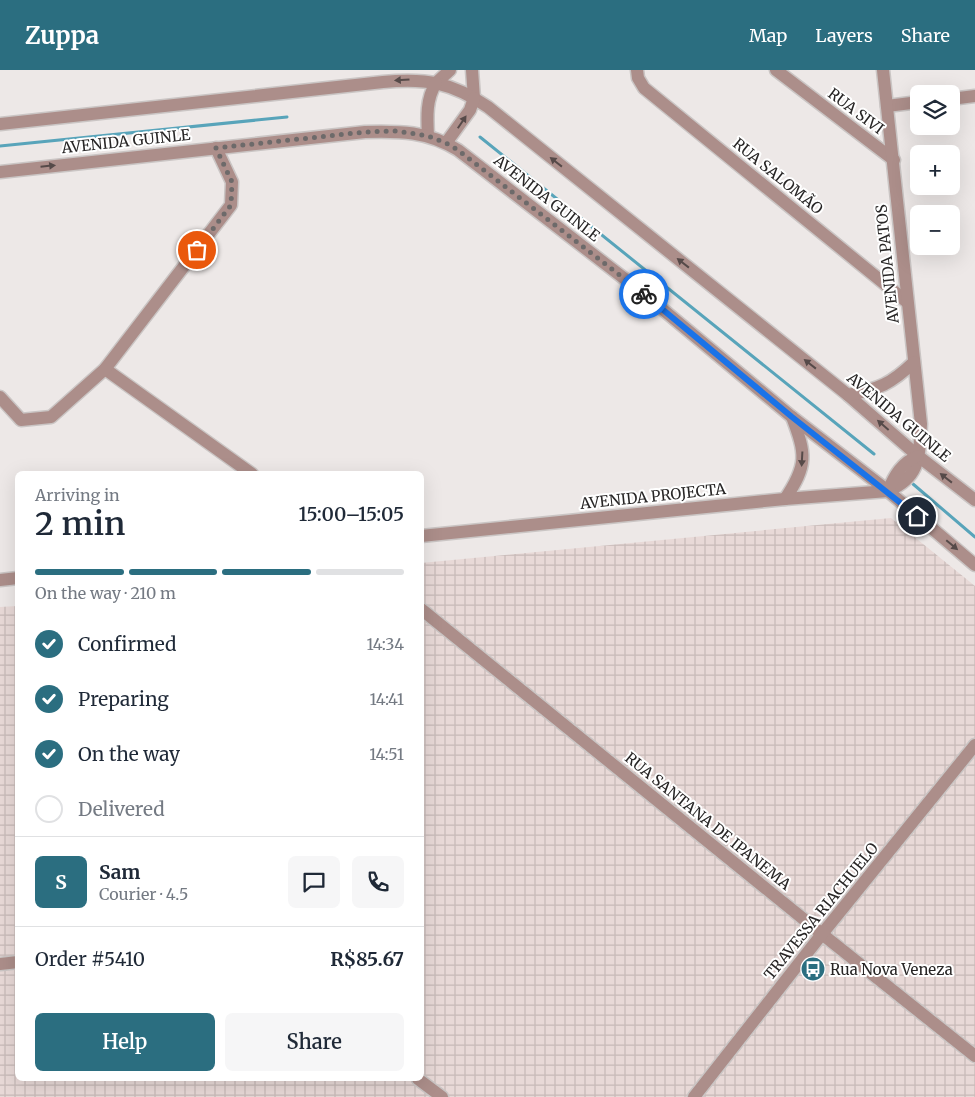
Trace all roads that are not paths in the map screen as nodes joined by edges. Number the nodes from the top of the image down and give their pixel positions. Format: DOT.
graph roads {
  1 [pos="450,70"];
  2 [pos="472,70"];
  3 [pos="637,70"];
  4 [pos="776,70"];
  5 [pos="883,70"];
  6 [pos="436,83"];
  7 [pos="975,96"];
  8 [pos="960,97"];
  9 [pos="474,98"];
  10 [pos="910,103"];
  11 [pos="888,106"];
  12 [pos="0,124"];
  13 [pos="428,136"];
  14 [pos="446,143"];
  15 [pos="216,148"];
  16 [pos="894,160"];
  17 [pos="0,172"];
  18 [pos="907,302"];
  19 [pos="914,362"];
  20 [pos="105,369"];
  21 [pos="848,395"];
  22 [pos="0,397"];
  23 [pos="792,417"];
  24 [pos="918,456"];
  25 [pos="248,471"];
  26 [pos="888,491"];
  27 [pos="785,499"];
  28 [pos="975,500"];
  29 [pos="424,536"];
  30 [pos="975,565"];
  31 [pos="15,578"];
  32 [pos="0,580"];
  33 [pos="424,611"];
  34 [pos="975,745"];
  35 [pos="822,934"];
  36 [pos="15,962"];
  37 [pos="0,964"];
  38 [pos="975,1056"];
  39 [pos="421,1081"];
  40 [pos="442,1097"];
  41 [pos="694,1097"];
  1 -- 6 [label="street"];
  2 -- 9 [label="street"];
  3 -- 18 [label="street, RUA SALOMÃO"];
  4 -- 16 [label="street, RUA SIVI"];
  5 -- 11 [label="street, AVENIDA PATOS"];
  6 -- 9 [label="street, AVENIDA GUINLE"];
  6 -- 12 [label="street, AVENIDA GUINLE, one-way"];
  6 -- 13 [label="street"];
  7 -- 8 [label="street"];
  14 -- 9 [label="street, one-way"];
  21 -- 9 [label="street, AVENIDA GUINLE, one-way"];
  10 -- 11 [label="street"];
  11 -- 16 [label="street, AVENIDA PATOS"];
  13 -- 14 [label="street, AVENIDA GUINLE"];
  13 -- 15 [label="street, AVENIDA GUINLE"];
  14 -- 23 [label="street, AVENIDA GUINLE"];
  17 -- 15 [label="street, AVENIDA GUINLE, one-way"];
  15 -- 20 [label="street"];
  16 -- 18 [label="street, AVENIDA PATOS"];
  18 -- 19 [label="street, AVENIDA PATOS"];
  19 -- 21 [label="street"];
  19 -- 24 [label="street, AVENIDA PATOS"];
  20 -- 22 [label="street"];
  20 -- 25 [label="street"];
  24 -- 21 [label="street, AVENIDA GUINLE, one-way"];
  23 -- 26 [label="street, AVENIDA GUINLE"];
  23 -- 27 [label="street, one-way"];
  24 -- 26 [label="street"];
  28 -- 24 [label="street, AVENIDA GUINLE, one-way"];
  26 -- 27 [label="street, AVENIDA PROJECTA"];
  26 -- 30 [label="street, AVENIDA GUINLE, one-way"];
  27 -- 29 [label="street, AVENIDA PROJECTA"];
  31 -- 32 [label="street"];
  33 -- 35 [label="street, RUA SANTANA DE IPANEMA"];
  34 -- 35 [label="street, TRAVESSA RIACHUELO"];
  35 -- 38 [label="street, RUA SANTANA DE IPANEMA"];
  35 -- 41 [label="street, TRAVESSA RIACHUELO"];
  36 -- 37 [label="street"];
  39 -- 40 [label="street"];
}
